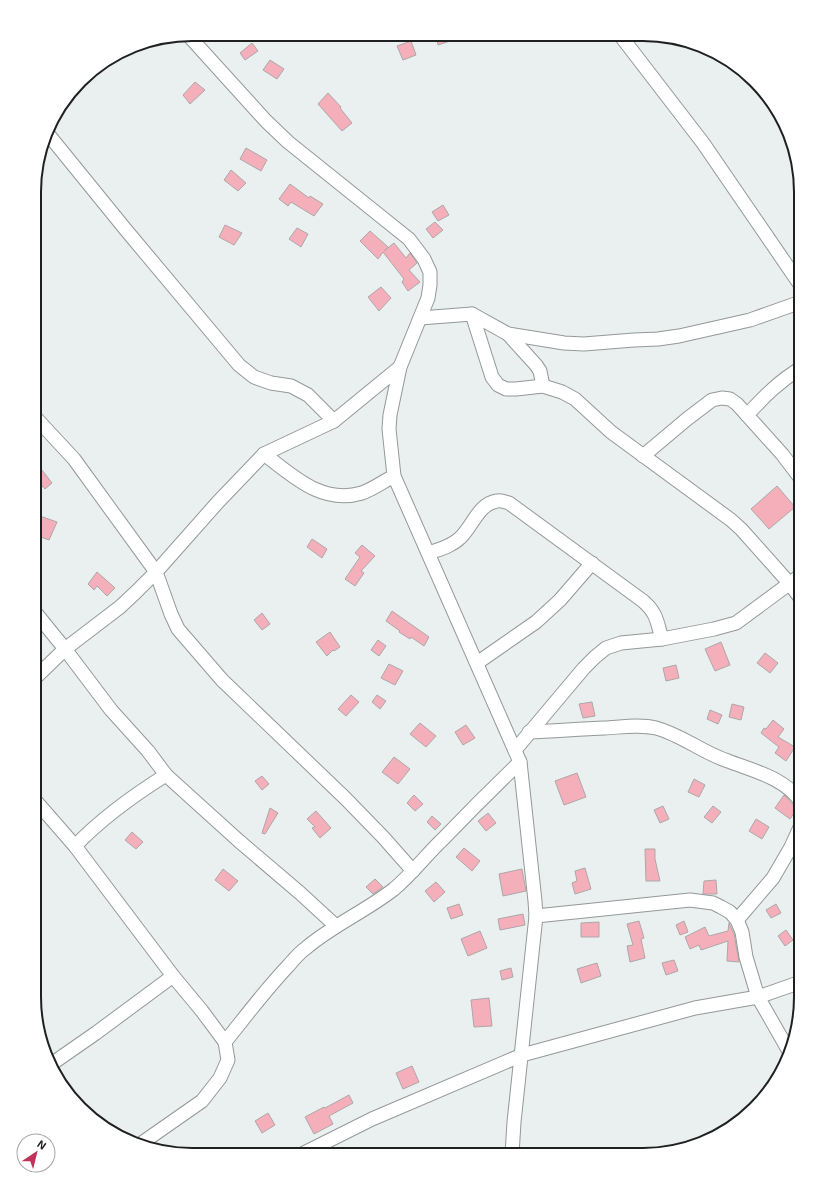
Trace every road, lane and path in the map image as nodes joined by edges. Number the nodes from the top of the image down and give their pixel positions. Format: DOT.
graph roads {
  1 [pos="193,41"];
  2 [pos="625,41"];
  3 [pos="51,137"];
  4 [pos="794,276"];
  5 [pos="794,304"];
  6 [pos="472,314"];
  7 [pos="420,318"];
  8 [pos="508,334"];
  9 [pos="400,367"];
  10 [pos="794,372"];
  11 [pos="543,386"];
  12 [pos="747,415"];
  13 [pos="334,420"];
  14 [pos="41,423"];
  15 [pos="264,454"];
  16 [pos="644,456"];
  17 [pos="794,470"];
  18 [pos="394,476"];
  19 [pos="429,553"];
  20 [pos="592,563"];
  21 [pos="156,572"];
  22 [pos="794,581"];
  23 [pos="790,584"];
  24 [pos="794,589"];
  25 [pos="41,619"];
  26 [pos="662,638"];
  27 [pos="65,649"];
  28 [pos="477,663"];
  29 [pos="41,671"];
  30 [pos="529,732"];
  31 [pos="515,750"];
  32 [pos="520,762"];
  33 [pos="166,775"];
  34 [pos="794,793"];
  35 [pos="41,807"];
  36 [pos="794,840"];
  37 [pos="76,846"];
  38 [pos="413,871"];
  39 [pos="536,916"];
  40 [pos="737,920"];
  41 [pos="336,926"];
  42 [pos="173,976"];
  43 [pos="794,984"];
  44 [pos="758,997"];
  45 [pos="225,1042"];
  46 [pos="786,1046"];
  47 [pos="522,1055"];
  48 [pos="55,1061"];
  49 [pos="145,1141"];
  50 [pos="314,1148"];
  51 [pos="512,1148"];
  1 -- 7 [label="street"];
  2 -- 4 [label="street"];
  3 -- 13 [label="street"];
  5 -- 8 [label="street"];
  6 -- 7 [label="street"];
  6 -- 8 [label="street"];
  6 -- 11 [label="street"];
  7 -- 9 [label="street"];
  8 -- 11 [label="street"];
  9 -- 13 [label="street"];
  9 -- 18 [label="street"];
  10 -- 12 [label="street"];
  11 -- 16 [label="street"];
  12 -- 16 [label="street"];
  12 -- 17 [label="street"];
  13 -- 15 [label="street"];
  14 -- 21 [label="street"];
  15 -- 18 [label="street"];
  15 -- 21 [label="street"];
  16 -- 23 [label="street"];
  18 -- 19 [label="street"];
  19 -- 20 [label="street"];
  19 -- 28 [label="street"];
  20 -- 26 [label="street"];
  20 -- 28 [label="street"];
  21 -- 27 [label="street"];
  21 -- 38 [label="street"];
  22 -- 23 [label="street"];
  23 -- 24 [label="street"];
  23 -- 26 [label="street"];
  25 -- 27 [label="street"];
  26 -- 30 [label="street"];
  27 -- 29 [label="street"];
  27 -- 33 [label="street"];
  28 -- 31 [label="street"];
  30 -- 31 [label="street"];
  30 -- 34 [label="street"];
  31 -- 32 [label="street"];
  32 -- 38 [label="street"];
  32 -- 39 [label="street"];
  33 -- 37 [label="street"];
  33 -- 41 [label="street"];
  35 -- 37 [label="street"];
  36 -- 40 [label="street"];
  37 -- 42 [label="street"];
  38 -- 41 [label="street"];
  39 -- 40 [label="street"];
  39 -- 47 [label="street"];
  40 -- 44 [label="street"];
  41 -- 45 [label="street"];
  42 -- 45 [label="street"];
  42 -- 48 [label="street"];
  43 -- 44 [label="street"];
  44 -- 46 [label="street"];
  44 -- 47 [label="street"];
  45 -- 49 [label="street"];
  47 -- 50 [label="street"];
  47 -- 51 [label="street"];
}
